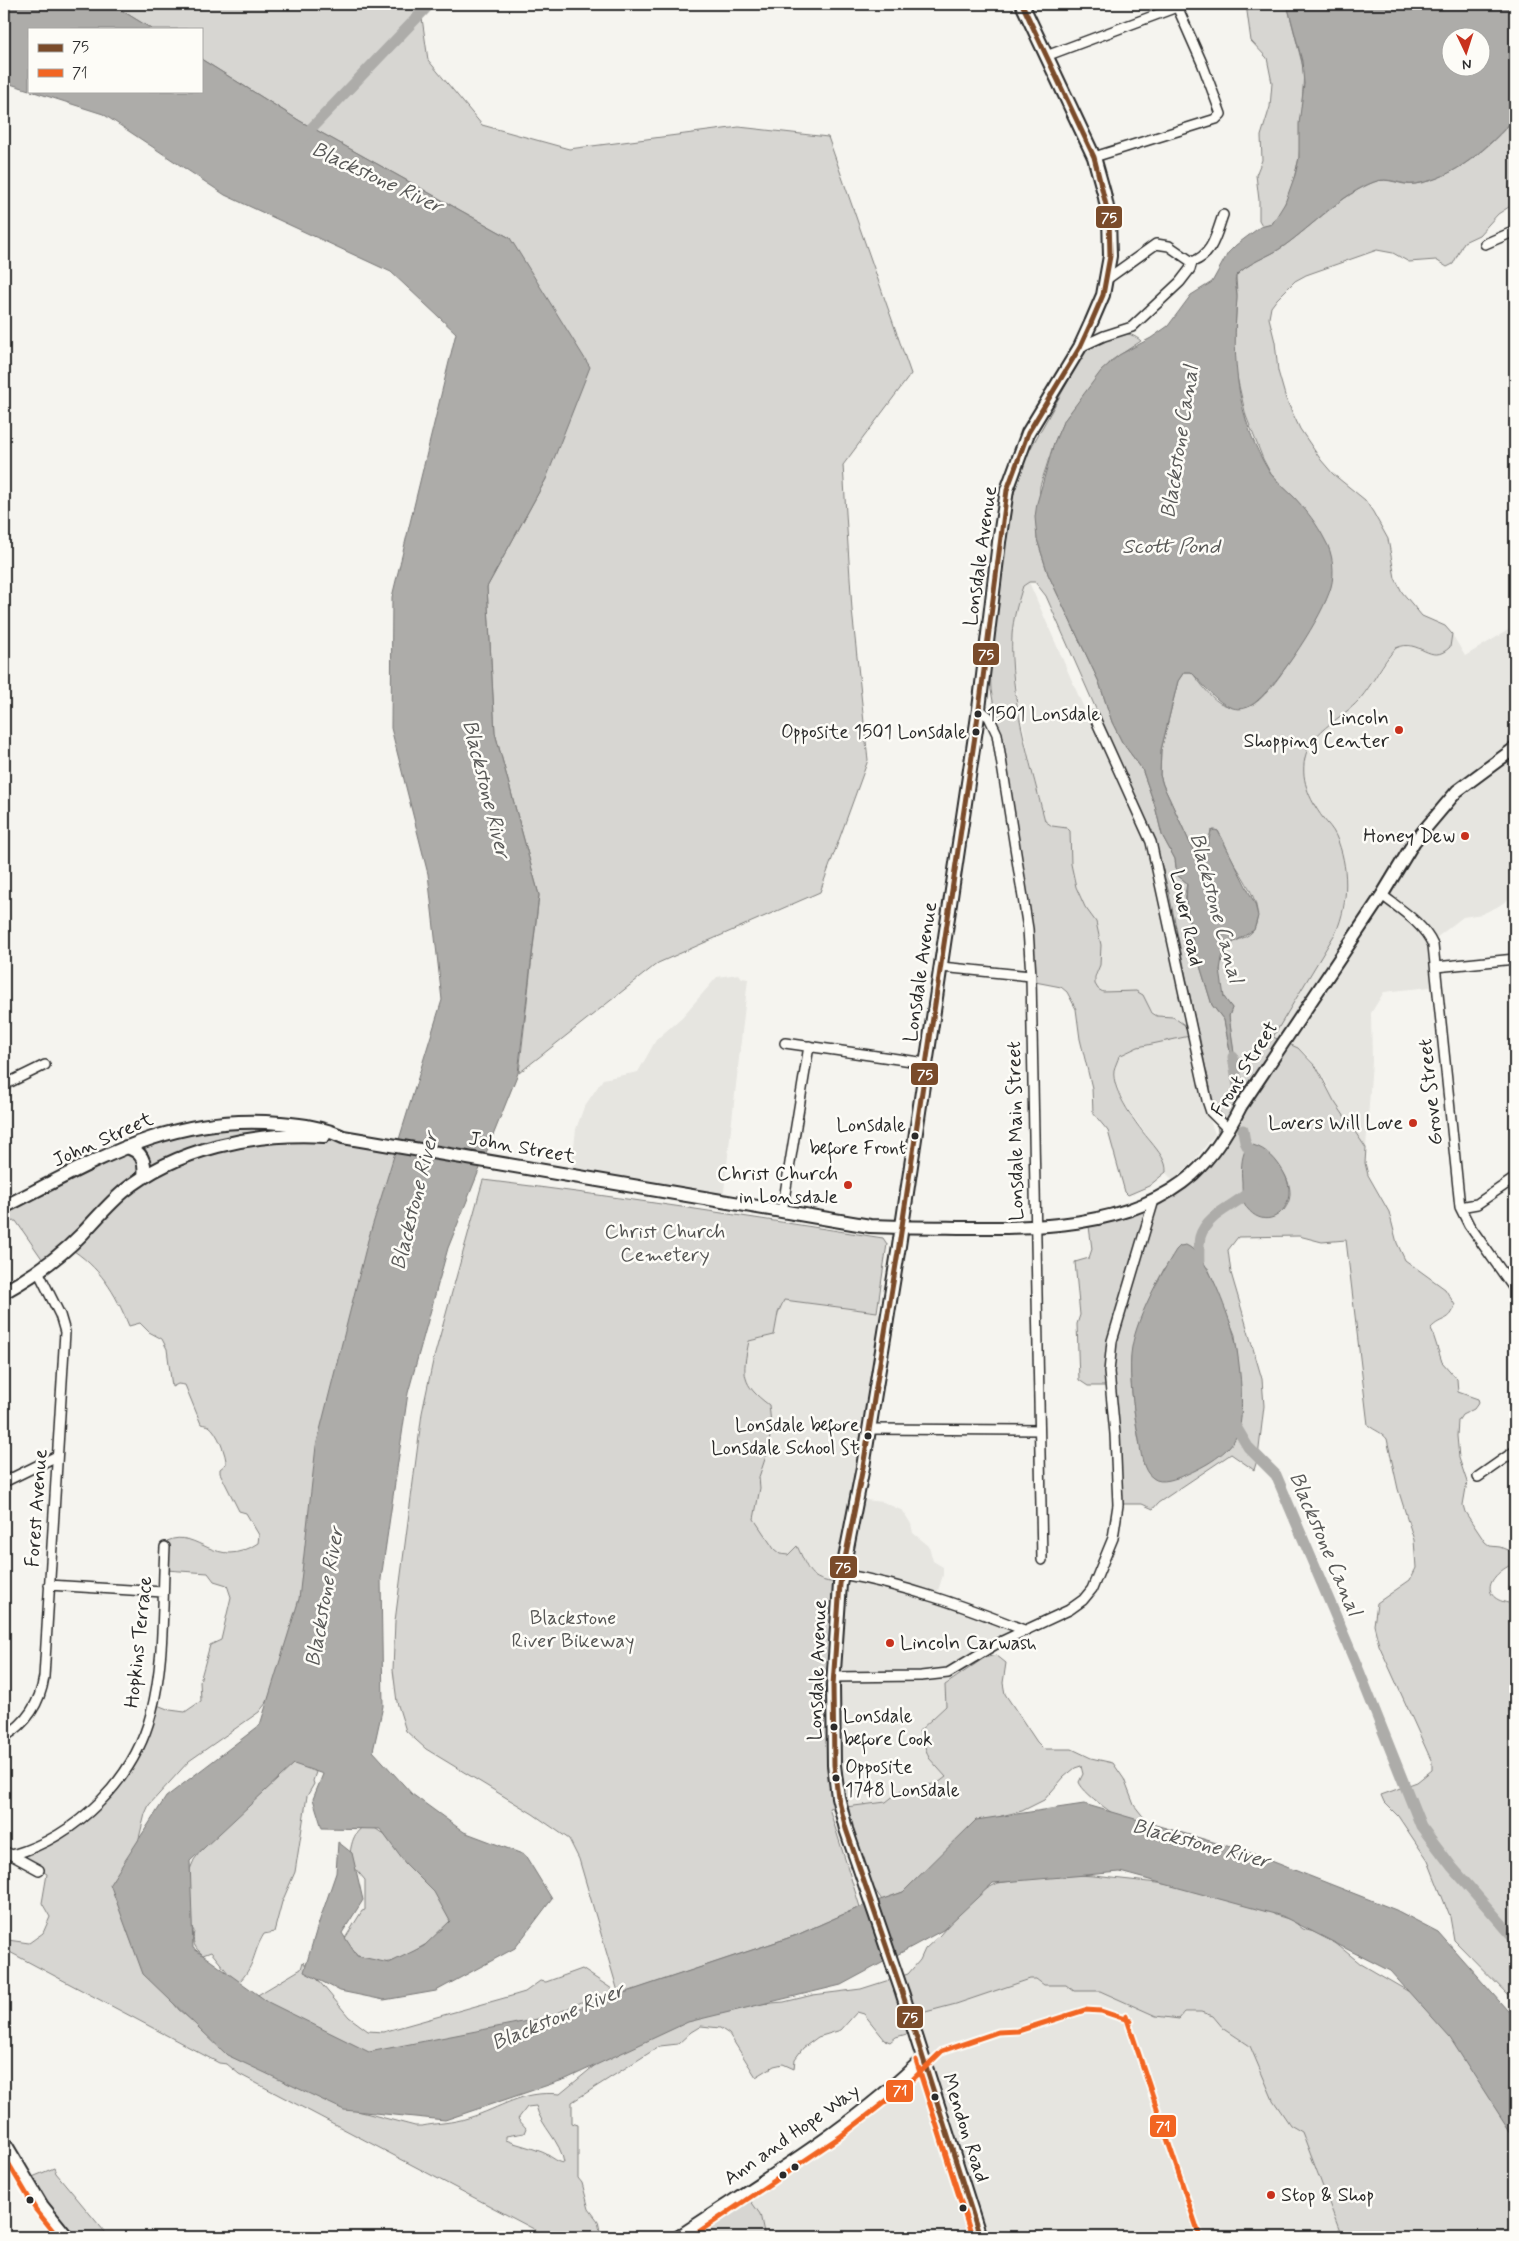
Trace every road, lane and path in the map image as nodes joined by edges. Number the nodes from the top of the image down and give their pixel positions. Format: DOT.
graph roads {
  1 [pos="1022,4"];
  2 [pos="1176,5"];
  3 [pos="1046,56"];
  4 [pos="1094,157"];
  5 [pos="1223,215"];
  6 [pos="1515,231"];
  7 [pos="1486,244"];
  8 [pos="1192,262"];
  9 [pos="1107,279"];
  10 [pos="1080,347"];
  11 [pos="979,709"];
  12 [pos="1094,716"];
  13 [pos="1515,748"];
  14 [pos="1382,896"];
  15 [pos="1515,958"];
  16 [pos="941,967"];
  17 [pos="1436,967"];
  18 [pos="1030,976"];
  19 [pos="786,1043"];
  20 [pos="809,1046"];
  21 [pos="926,1063"];
  22 [pos="45,1065"];
  23 [pos="4,1085"];
  24 [pos="235,1122"];
  25 [pos="1229,1130"];
  26 [pos="343,1138"];
  27 [pos="228,1143"];
  28 [pos="126,1147"];
  29 [pos="144,1177"];
  30 [pos="1515,1178"];
  31 [pos="1154,1200"];
  32 [pos="4,1207"];
  33 [pos="1460,1207"];
  34 [pos="782,1212"];
  35 [pos="1035,1225"];
  36 [pos="902,1227"];
  37 [pos="38,1272"];
  38 [pos="1515,1290"];
  39 [pos="4,1292"];
  40 [pos="870,1429"];
  41 [pos="1039,1430"];
  42 [pos="1515,1451"];
  43 [pos="57,1456"];
  44 [pos="1478,1477"];
  45 [pos="4,1482"];
  46 [pos="165,1548"];
  47 [pos="1042,1560"];
  48 [pos="842,1574"];
  49 [pos="49,1585"];
  50 [pos="163,1592"];
  51 [pos="1024,1630"];
  52 [pos="833,1677"];
  53 [pos="4,1737"];
  54 [pos="8,1853"];
  55 [pos="39,1870"];
  56 [pos="896,1974"];
  57 [pos="923,2058"];
  58 [pos="4,2142"];
  59 [pos="65,2235"];
  60 [pos="49,2237"];
  61 [pos="678,2237"];
  62 [pos="980,2237"];
  1 -- 3 [label="main road, Lonsdale Avenue"];
  2 -- 3 [label="street"];
  2 -- 4 [label="street"];
  3 -- 4 [label="main road, Lonsdale Avenue"];
  4 -- 9 [label="main road, Lonsdale Avenue"];
  5 -- 8 [label="street"];
  6 -- 7 [label="street"];
  8 -- 9 [label="street"];
  8 -- 10 [label="street"];
  9 -- 10 [label="main road, Lonsdale Avenue"];
  10 -- 11 [label="main road, Lonsdale Avenue"];
  11 -- 16 [label="main road, Lonsdale Avenue"];
  11 -- 18 [label="street, Lonsdale Main Street"];
  12 -- 25 [label="street, Lower Road"];
  13 -- 14 [label="main road, Front Street"];
  14 -- 17 [label="street, Grove Street"];
  14 -- 25 [label="main road, Front Street"];
  15 -- 17 [label="street"];
  16 -- 18 [label="street"];
  16 -- 21 [label="main road, Lonsdale Avenue"];
  17 -- 33 [label="street, Grove Street"];
  18 -- 35 [label="street, Lonsdale Main Street"];
  19 -- 20 [label="street"];
  20 -- 21 [label="street"];
  20 -- 34 [label="street"];
  21 -- 36 [label="main road, Lonsdale Avenue"];
  22 -- 23 [label="street"];
  24 -- 26 [label="main road, John Street"];
  24 -- 27 [label="main road"];
  24 -- 28 [label="main road, John Street"];
  25 -- 31 [label="main road, Front Street"];
  26 -- 27 [label="main road"];
  26 -- 34 [label="main road, John Street"];
  27 -- 29 [label="main road"];
  28 -- 29 [label="main road"];
  28 -- 32 [label="main road, John Street"];
  29 -- 37 [label="main road"];
  30 -- 33 [label="street"];
  31 -- 35 [label="main road, Front Street"];
  31 -- 51 [label="street"];
  33 -- 38 [label="street, Grove Street"];
  34 -- 36 [label="main road, John Street"];
  35 -- 36 [label="main road, Front Street"];
  35 -- 41 [label="street, Lonsdale Main Street"];
  36 -- 40 [label="main road, Lonsdale Avenue"];
  37 -- 39 [label="main road"];
  37 -- 43 [label="street, Forest Avenue"];
  40 -- 41 [label="street"];
  40 -- 48 [label="main road, Lonsdale Avenue"];
  41 -- 47 [label="street, Lonsdale Main Street"];
  42 -- 44 [label="street"];
  43 -- 45 [label="street"];
  43 -- 49 [label="street, Forest Avenue"];
  46 -- 50 [label="street, Hopkins Terrace"];
  48 -- 51 [label="street"];
  48 -- 52 [label="main road, Lonsdale Avenue"];
  49 -- 50 [label="street"];
  49 -- 53 [label="street, Forest Avenue"];
  50 -- 54 [label="street, Hopkins Terrace"];
  51 -- 52 [label="street"];
  52 -- 56 [label="main road, Lonsdale Avenue"];
  54 -- 55 [label="street"];
  56 -- 57 [label="main road, Mendon Road"];
  57 -- 61 [label="main road, Ann and Hope Way"];
  57 -- 62 [label="main road, Mendon Road"];
  58 -- 59 [label="main road"];
  59 -- 60 [label="street"];
}
